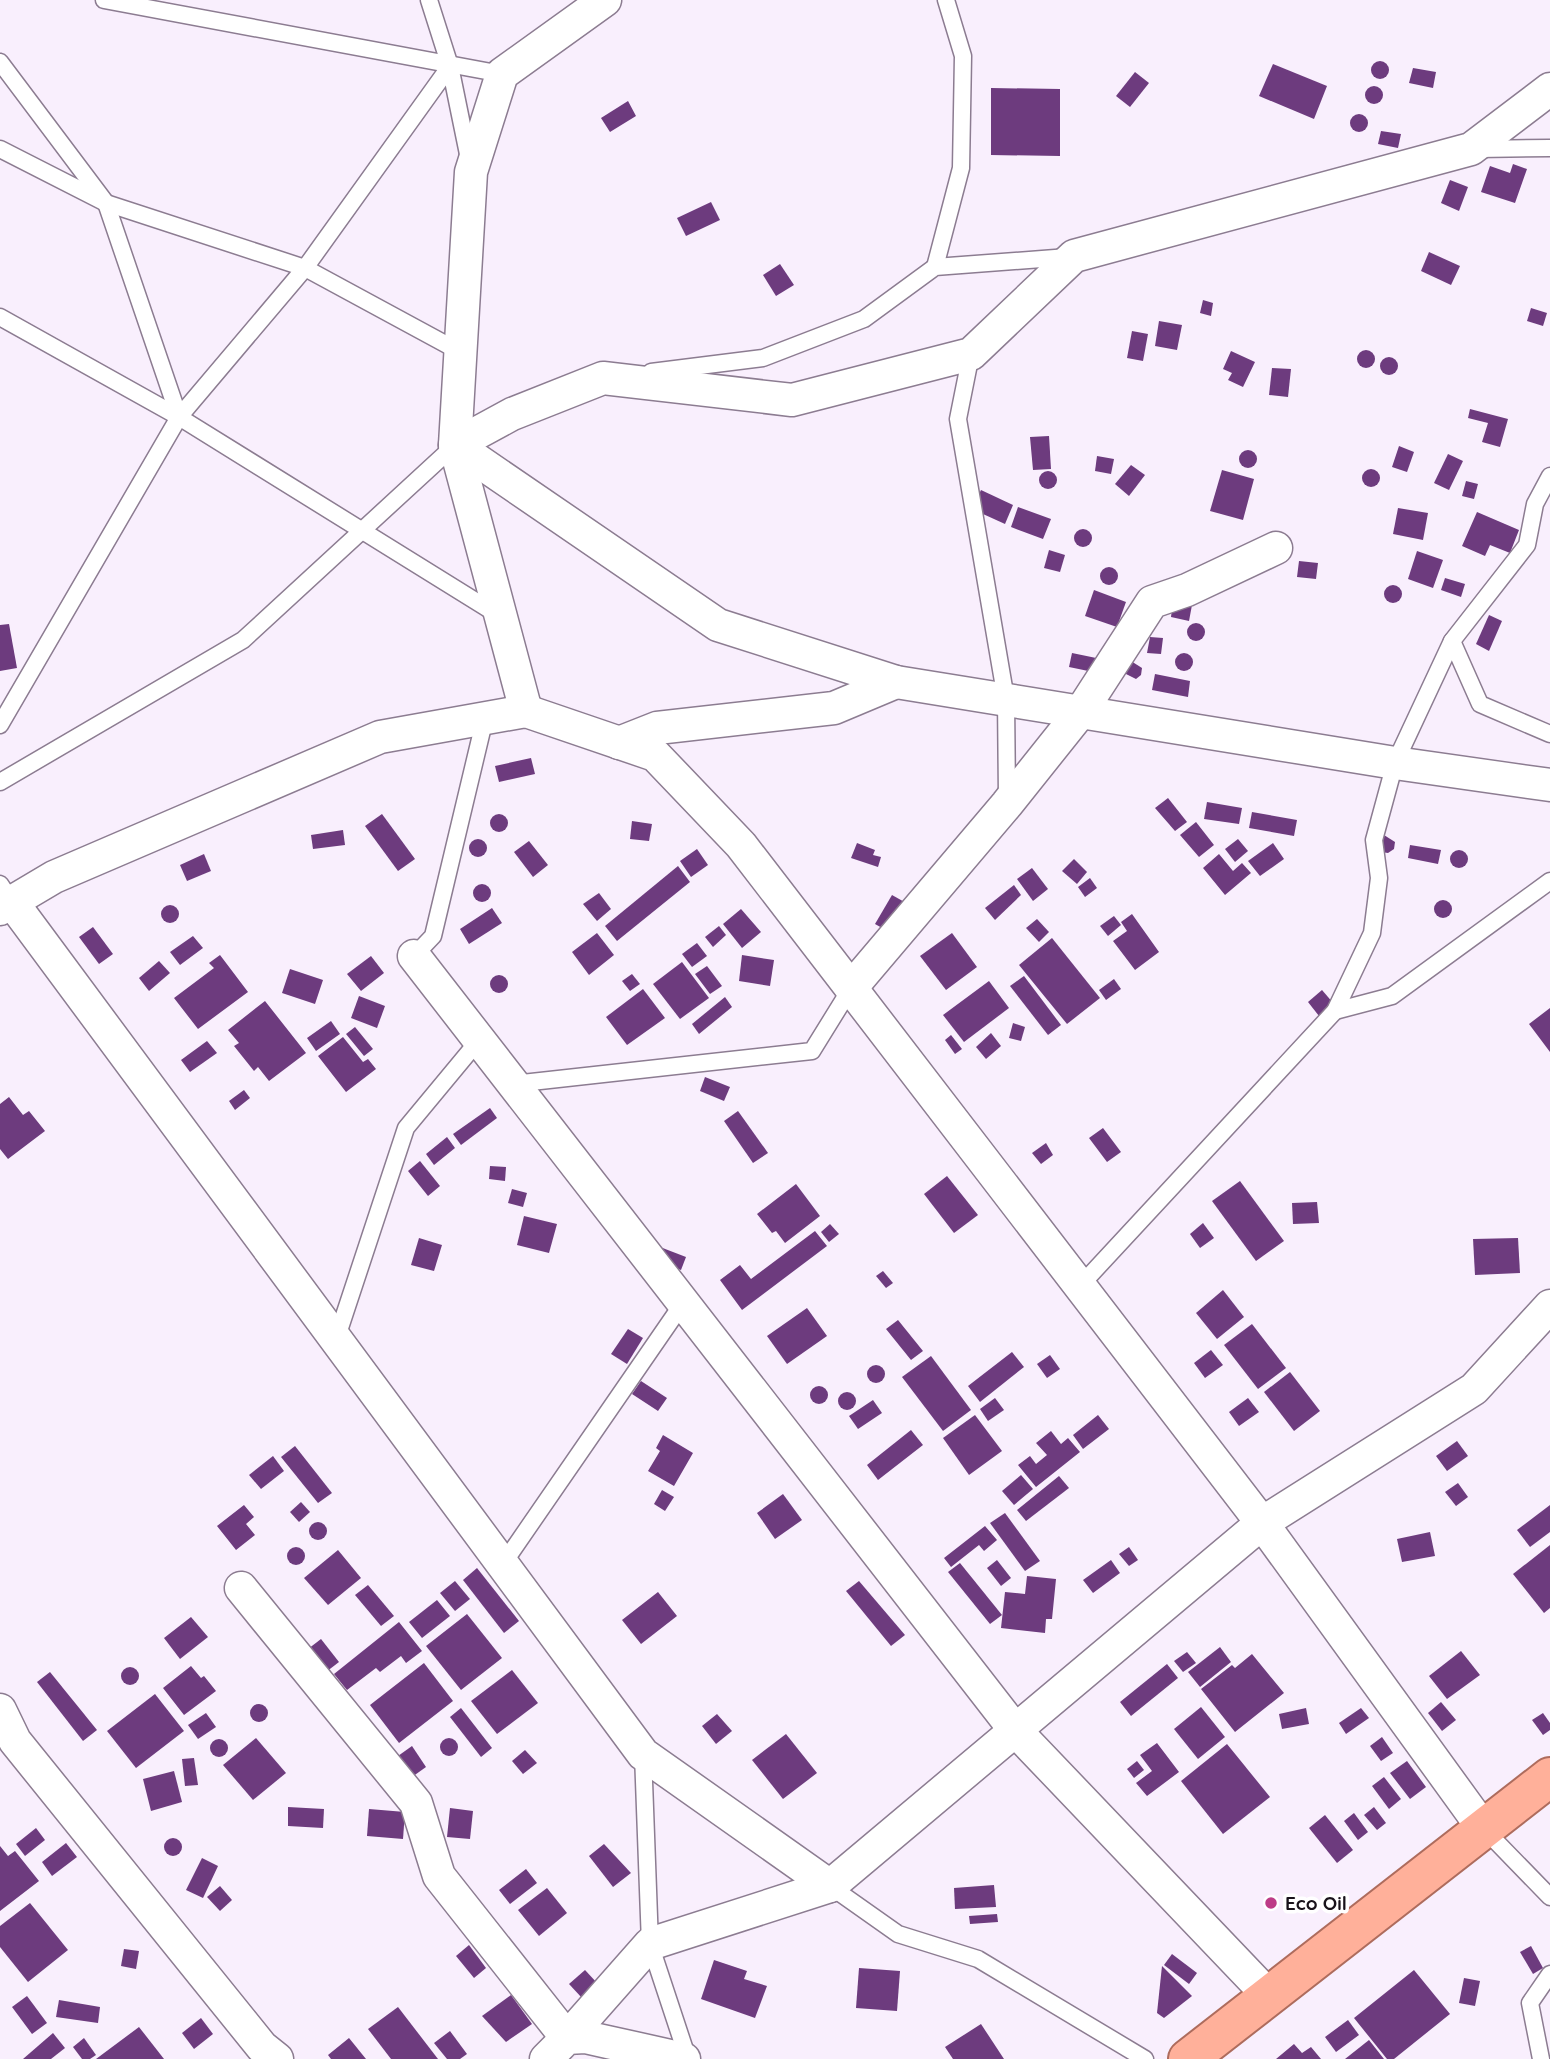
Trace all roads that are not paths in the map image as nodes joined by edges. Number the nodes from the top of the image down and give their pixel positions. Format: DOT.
graph roads {
  1 [pos="104,0"];
  2 [pos="429,0"];
  3 [pos="605,0"];
  4 [pos="946,0"];
  5 [pos="0,62"];
  6 [pos="450,66"];
  7 [pos="502,74"];
  8 [pos="1550,89"];
  9 [pos="1550,148"];
  10 [pos="0,149"];
  11 [pos="1471,149"];
  12 [pos="471,172"];
  13 [pos="106,203"];
  14 [pos="1074,256"];
  15 [pos="935,267"];
  16 [pos="305,268"];
  17 [pos="0,317"];
  18 [pos="462,353"];
  19 [pos="971,354"];
  20 [pos="603,378"];
  21 [pos="179,417"];
  22 [pos="455,445"];
  23 [pos="1550,476"];
  24 [pos="365,531"];
  25 [pos="1276,548"];
  26 [pos="500,616"];
  27 [pos="1452,641"];
  28 [pos="896,682"];
  29 [pos="1006,699"];
  30 [pos="1082,710"];
  31 [pos="526,711"];
  32 [pos="485,718"];
  33 [pos="0,725"];
  34 [pos="1550,734"];
  35 [pos="620,743"];
  36 [pos="1395,763"];
  37 [pos="0,782"];
  38 [pos="1550,785"];
  39 [pos="1007,804"];
  40 [pos="1550,881"];
  41 [pos="4,898"];
  42 [pos="414,956"];
  43 [pos="851,988"];
  44 [pos="1335,1012"];
  45 [pos="479,1040"];
  46 [pos="513,1084"];
  47 [pos="1080,1286"];
  48 [pos="683,1303"];
  49 [pos="1550,1306"];
  50 [pos="336,1340"];
  51 [pos="1262,1523"];
  52 [pos="503,1564"];
  53 [pos="241,1588"];
  54 [pos="0,1710"];
  55 [pos="1015,1730"];
  56 [pos="643,1754"];
  57 [pos="1550,1777"];
  58 [pos="1483,1828"];
  59 [pos="830,1886"];
  60 [pos="1550,1897"];
  61 [pos="650,1944"];
  62 [pos="1550,1974"];
  63 [pos="1268,1995"];
  64 [pos="556,2049"];
  65 [pos="277,2059"];
  66 [pos="686,2059"];
  67 [pos="1145,2059"];
  68 [pos="1188,2059"];
  69 [pos="1541,2059"];
  1 -- 6 [label="lane"];
  2 -- 6 [label="lane"];
  3 -- 7 [label="street"];
  4 -- 15 [label="lane"];
  5 -- 13 [label="lane"];
  6 -- 7 [label="lane"];
  6 -- 12 [label="lane"];
  6 -- 16 [label="lane"];
  7 -- 12 [label="street"];
  8 -- 11 [label="street"];
  9 -- 11 [label="lane"];
  10 -- 13 [label="lane"];
  11 -- 14 [label="street"];
  12 -- 18 [label="street"];
  13 -- 16 [label="lane"];
  13 -- 21 [label="lane"];
  14 -- 15 [label="lane"];
  14 -- 19 [label="street"];
  15 -- 20 [label="lane"];
  16 -- 18 [label="lane"];
  16 -- 21 [label="lane"];
  17 -- 21 [label="lane"];
  18 -- 22 [label="street"];
  19 -- 20 [label="street"];
  19 -- 29 [label="lane"];
  20 -- 22 [label="street"];
  21 -- 24 [label="lane"];
  21 -- 33 [label="lane"];
  22 -- 24 [label="lane"];
  22 -- 26 [label="street"];
  22 -- 28 [label="street"];
  23 -- 27 [label="lane"];
  24 -- 26 [label="lane"];
  24 -- 37 [label="lane"];
  25 -- 30 [label="street"];
  26 -- 31 [label="street"];
  27 -- 34 [label="lane"];
  27 -- 36 [label="lane"];
  28 -- 29 [label="street"];
  28 -- 35 [label="street"];
  29 -- 30 [label="street"];
  29 -- 39 [label="lane"];
  30 -- 36 [label="street"];
  30 -- 39 [label="street"];
  31 -- 32 [label="street"];
  31 -- 35 [label="street"];
  32 -- 41 [label="street"];
  32 -- 42 [label="lane"];
  35 -- 43 [label="street"];
  36 -- 38 [label="street"];
  36 -- 44 [label="lane"];
  39 -- 43 [label="street"];
  40 -- 44 [label="lane"];
  41 -- 50 [label="street"];
  42 -- 45 [label="street"];
  43 -- 46 [label="lane"];
  43 -- 47 [label="street"];
  44 -- 47 [label="lane"];
  45 -- 46 [label="street"];
  45 -- 50 [label="lane"];
  46 -- 48 [label="street"];
  47 -- 51 [label="street"];
  48 -- 52 [label="lane"];
  48 -- 55 [label="street"];
  49 -- 51 [label="street"];
  50 -- 52 [label="street"];
  51 -- 55 [label="street"];
  51 -- 58 [label="street"];
  52 -- 56 [label="street"];
  53 -- 64 [label="street"];
  54 -- 65 [label="street"];
  55 -- 59 [label="street"];
  55 -- 63 [label="street"];
  56 -- 59 [label="street"];
  56 -- 61 [label="lane"];
  57 -- 58 [label="highway"];
  58 -- 60 [label="lane"];
  58 -- 63 [label="highway"];
  59 -- 61 [label="street"];
  59 -- 67 [label="lane"];
  61 -- 64 [label="street"];
  61 -- 66 [label="lane"];
  62 -- 69 [label="lane"];
  63 -- 68 [label="highway"];
  64 -- 66 [label="street"];
}
